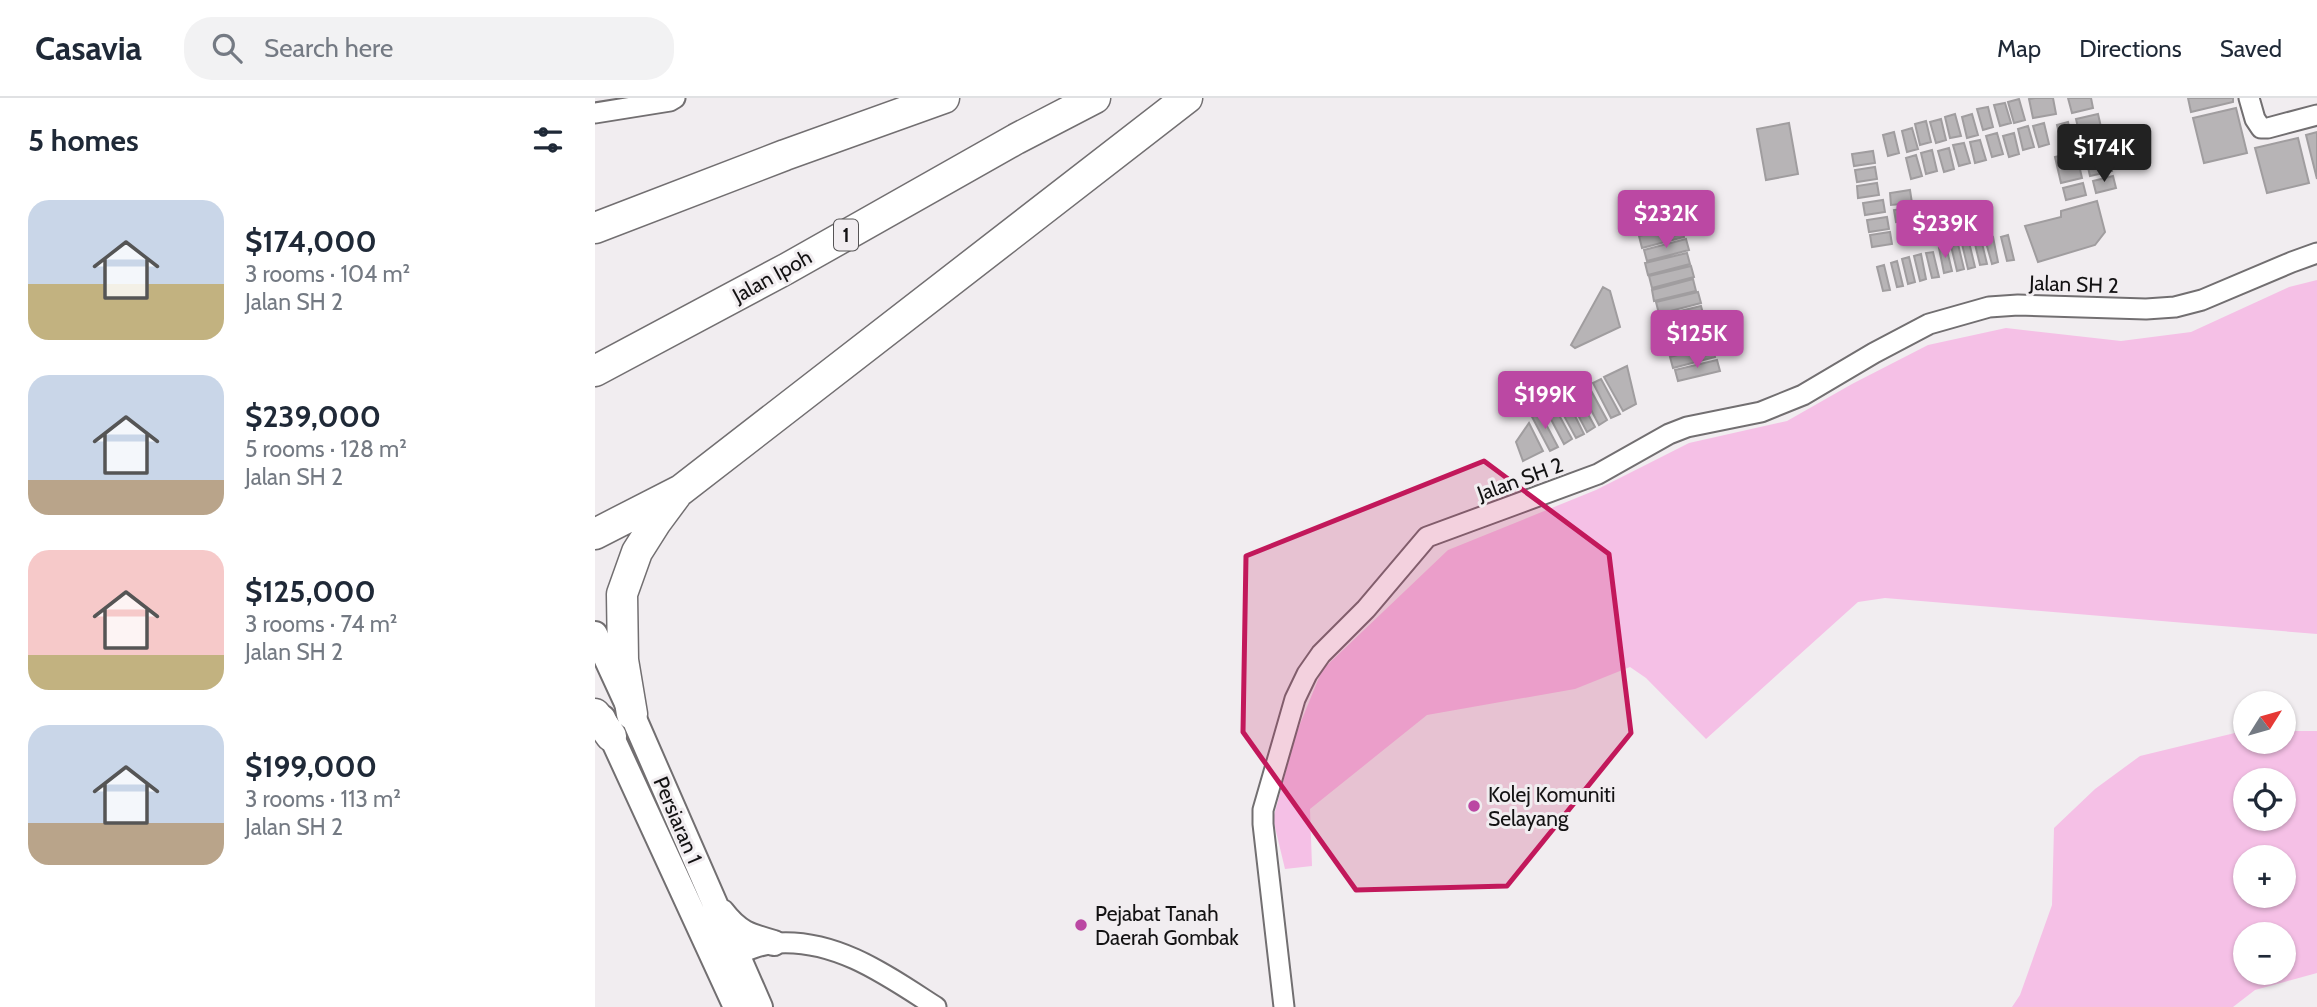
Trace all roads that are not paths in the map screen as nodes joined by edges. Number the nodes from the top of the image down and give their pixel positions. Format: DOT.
graph roads {
  1 [pos="675,98"];
  2 [pos="944,98"];
  3 [pos="1052,98"];
  4 [pos="1095,98"];
  5 [pos="1187,98"];
  6 [pos="2249,98"];
  7 [pos="595,113"];
  8 [pos="2317,115"];
  9 [pos="595,225"];
  10 [pos="2317,253"];
  11 [pos="595,351"];
  12 [pos="595,371"];
  13 [pos="681,490"];
  14 [pos="595,534"];
  15 [pos="595,634"];
  16 [pos="595,702"];
  17 [pos="632,714"];
  18 [pos="603,725"];
  19 [pos="713,900"];
  20 [pos="774,943"];
  21 [pos="726,960"];
  22 [pos="736,1007"];
  23 [pos="760,1007"];
  24 [pos="936,1007"];
  25 [pos="1284,1007"];
  1 -- 7 [label="street"];
  2 -- 9 [label="highway"];
  3 -- 11 [label="highway, Jalan Ipoh / 1"];
  4 -- 12 [label="highway, Jalan Ipoh / 1"];
  5 -- 13 [label="highway"];
  6 -- 8 [label="street"];
  10 -- 25 [label="street, Jalan SH 2"];
  13 -- 14 [label="highway"];
  13 -- 17 [label="highway"];
  15 -- 17 [label="main road, Persiaran 1"];
  16 -- 18 [label="main road, Persiaran 1"];
  17 -- 19 [label="main road, Persiaran 1"];
  18 -- 21 [label="main road, Persiaran 1"];
  19 -- 20 [label="main road"];
  19 -- 21 [label="main road, Persiaran 1"];
  20 -- 21 [label="street"];
  20 -- 24 [label="street"];
  21 -- 22 [label="main road, Persiaran 1"];
  21 -- 23 [label="main road, Persiaran 1"];
}
